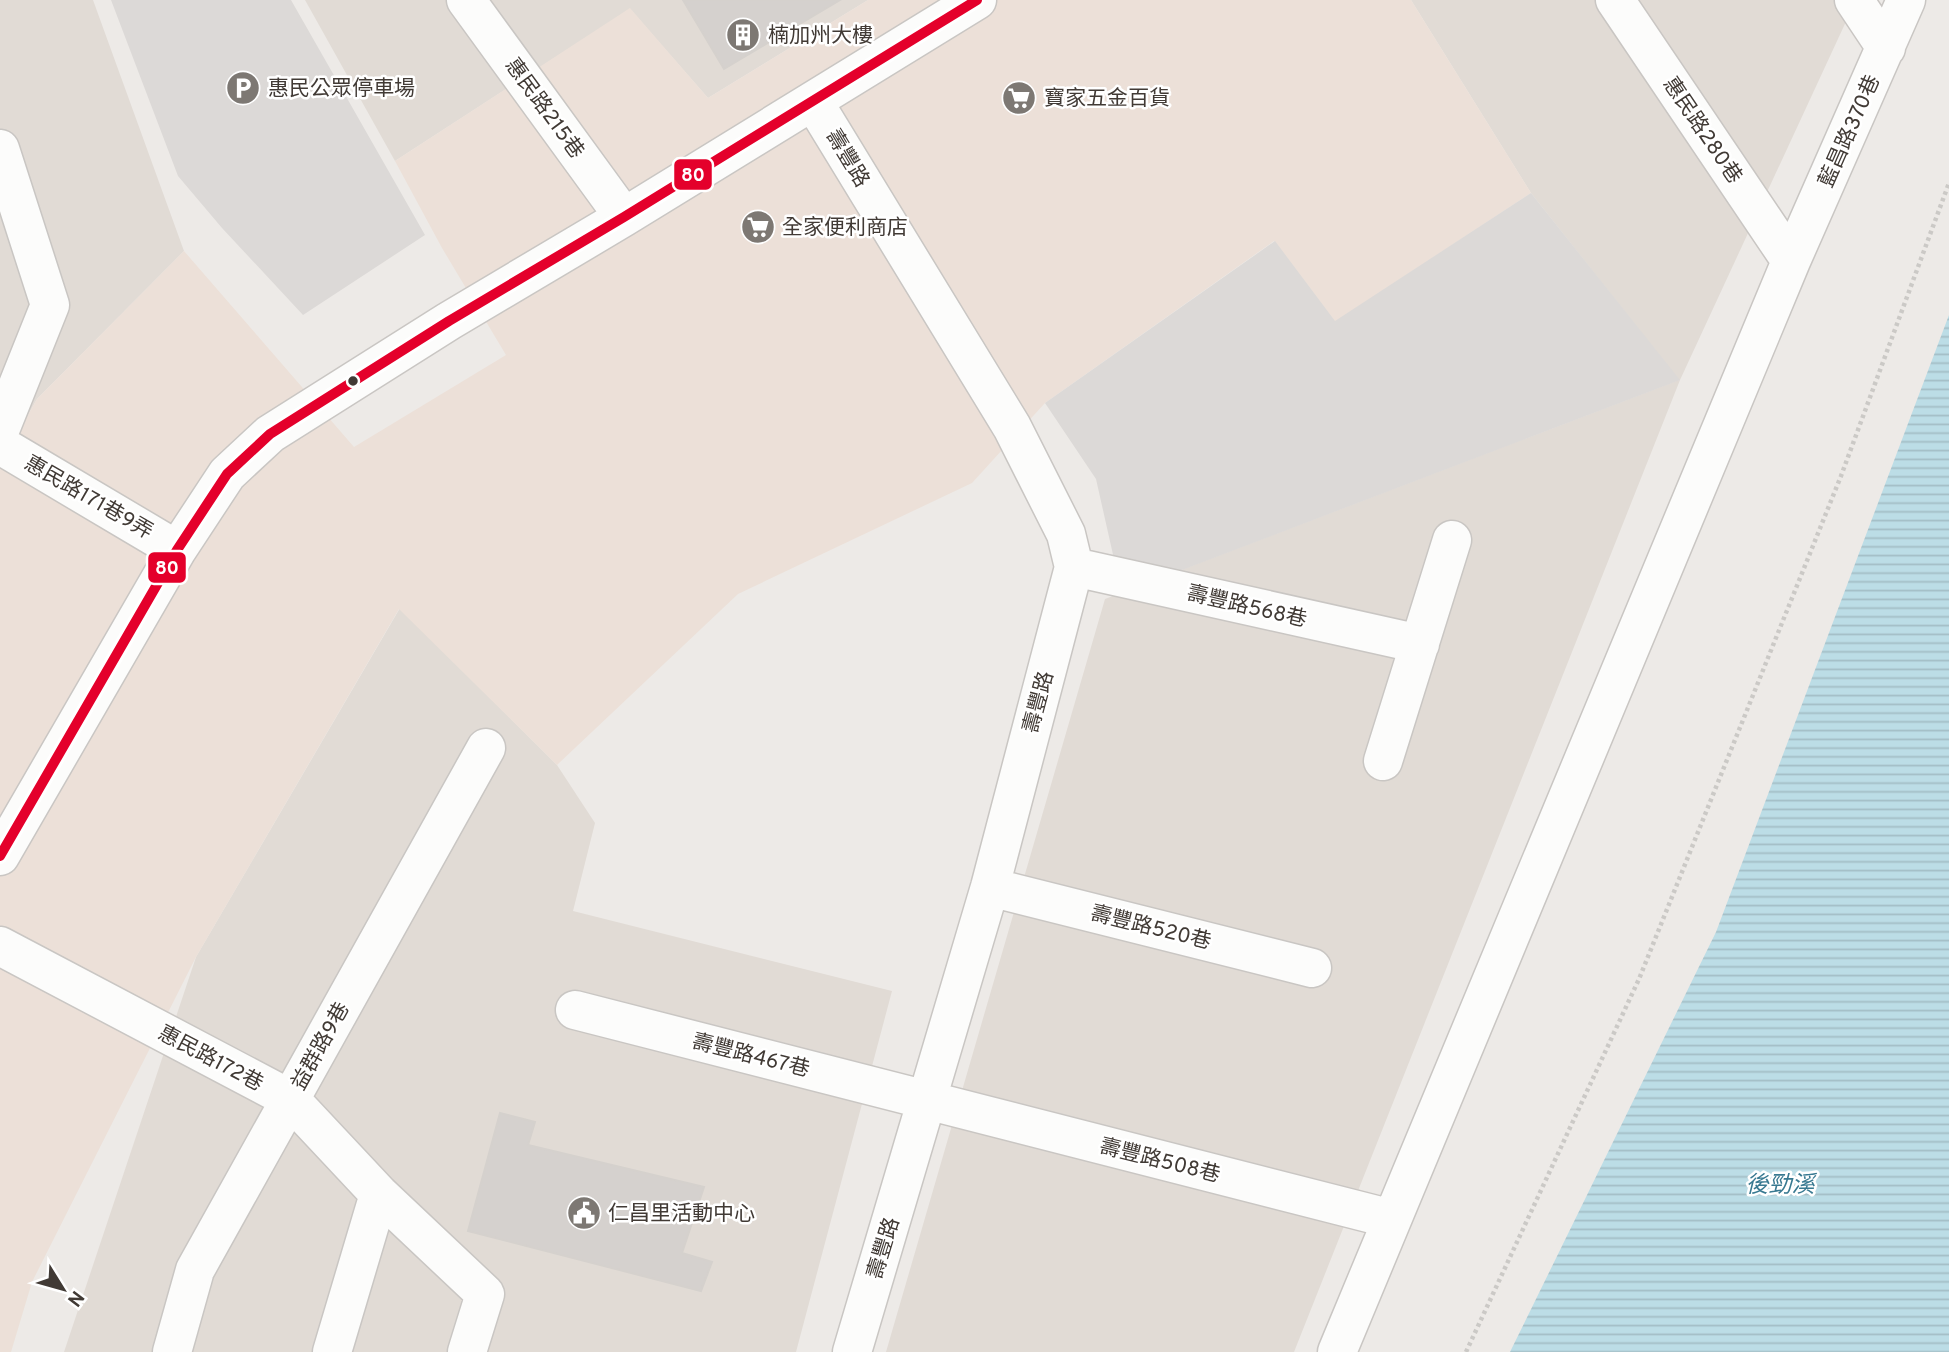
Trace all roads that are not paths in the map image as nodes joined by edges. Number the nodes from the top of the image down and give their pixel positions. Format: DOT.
graph roads {
  1 [pos="466,0"];
  2 [pos="977,0"];
  3 [pos="1615,0"];
  4 [pos="1854,0"];
  5 [pos="1906,0"];
  6 [pos="1886,48"];
  7 [pos="813,101"];
  8 [pos="0,149"];
  9 [pos="624,217"];
  10 [pos="1791,261"];
  11 [pos="0,430"];
  12 [pos="0,445"];
  13 [pos="1452,540"];
  14 [pos="177,550"];
  15 [pos="1074,567"];
  16 [pos="1420,644"];
  17 [pos="486,748"];
  18 [pos="1383,761"];
  19 [pos="0,856"];
  20 [pos="989,887"];
  21 [pos="0,946"];
  22 [pos="1312,968"];
  23 [pos="575,1010"];
  24 [pos="290,1099"];
  25 [pos="927,1101"];
  26 [pos="379,1194"];
  27 [pos="1392,1219"];
  28 [pos="172,1352"];
  29 [pos="332,1352"];
  30 [pos="467,1352"];
  31 [pos="852,1352"];
  32 [pos="1337,1352"];
  1 -- 9 [label="street, 惠民路215巷"];
  2 -- 7 [label="street"];
  3 -- 10 [label="street, 惠民路280巷"];
  4 -- 6 [label="street"];
  5 -- 6 [label="street, 藍昌路370巷"];
  6 -- 10 [label="street, 藍昌路370巷"];
  7 -- 9 [label="street"];
  7 -- 15 [label="street, 壽豐路"];
  8 -- 11 [label="street"];
  9 -- 14 [label="street"];
  10 -- 27 [label="street, 藍昌路370巷"];
  12 -- 14 [label="street, 惠民路171巷9弄"];
  13 -- 16 [label="street"];
  14 -- 19 [label="street"];
  15 -- 16 [label="street, 壽豐路568巷"];
  15 -- 20 [label="street, 壽豐路"];
  16 -- 18 [label="street"];
  17 -- 24 [label="street, 益群路9巷"];
  20 -- 22 [label="street, 壽豐路520巷"];
  20 -- 25 [label="street, 壽豐路"];
  21 -- 24 [label="street, 惠民路172巷"];
  23 -- 25 [label="street, 壽豐路467巷"];
  24 -- 26 [label="street, 惠民路172巷"];
  24 -- 28 [label="street, 益群路9巷"];
  25 -- 27 [label="street, 壽豐路508巷"];
  25 -- 31 [label="street, 壽豐路"];
  26 -- 29 [label="street"];
  26 -- 30 [label="street, 惠民路172巷"];
  27 -- 32 [label="street, 藍昌路370巷"];
}
